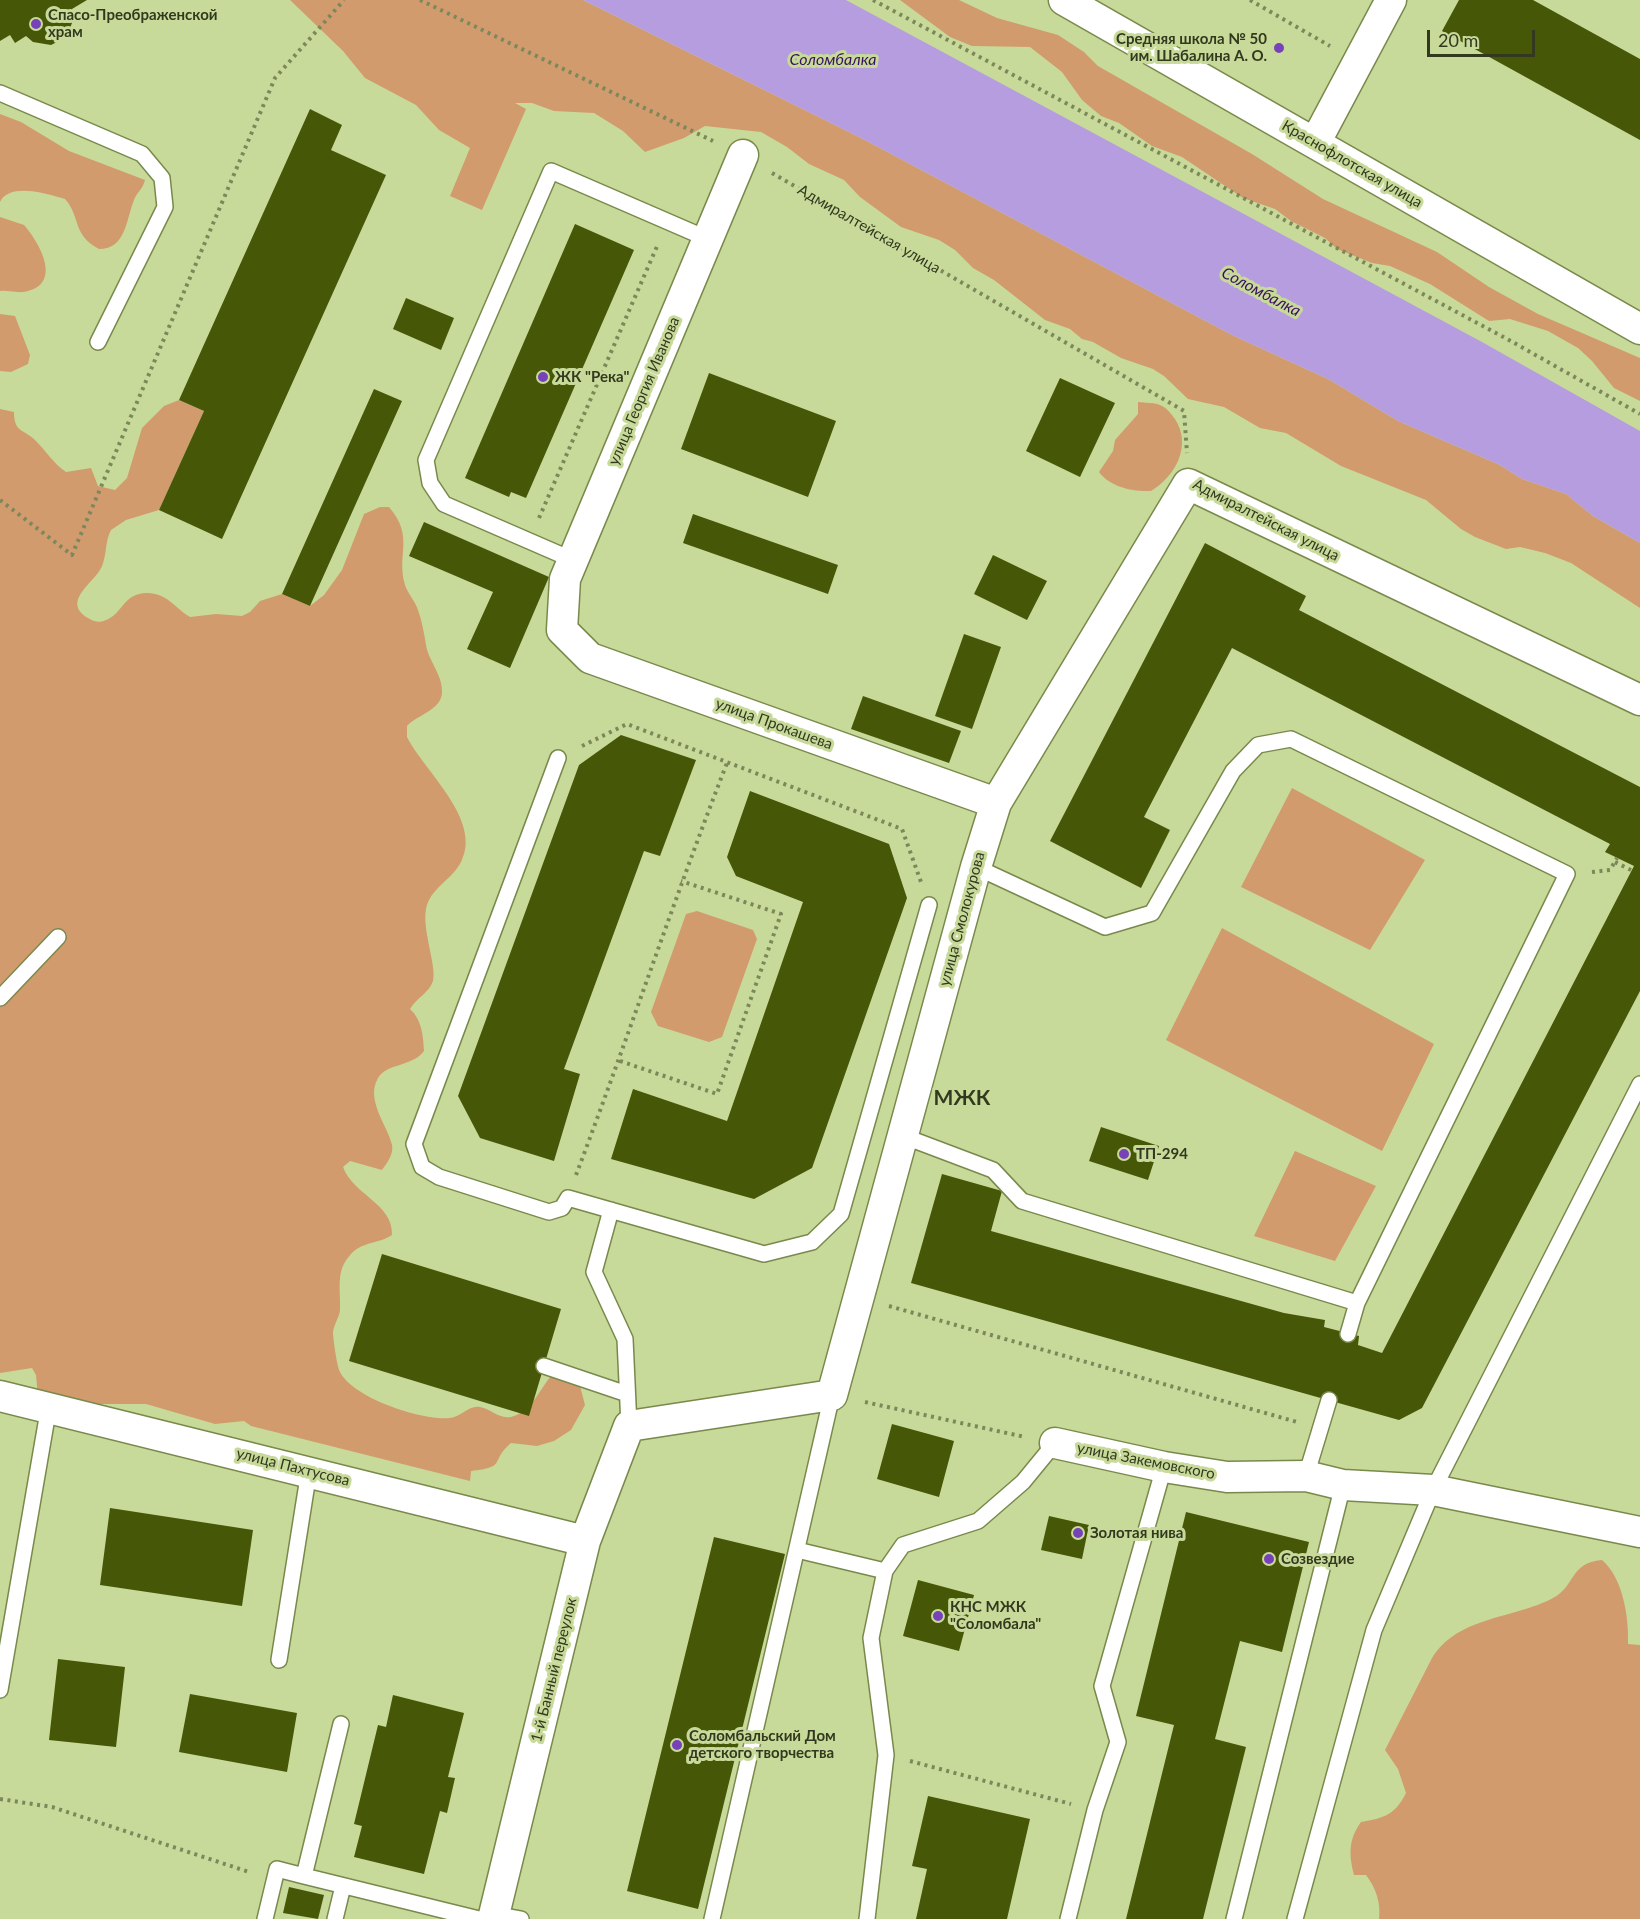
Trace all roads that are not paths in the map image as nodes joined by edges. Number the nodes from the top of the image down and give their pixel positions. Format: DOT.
graph roads {
  1 [pos="1064,0"];
  2 [pos="1391,0"];
  3 [pos="0,93"];
  4 [pos="1315,143"];
  5 [pos="743,155"];
  6 [pos="708,239"];
  7 [pos="1640,329"];
  8 [pos="98,342"];
  9 [pos="1188,484"];
  10 [pos="573,560"];
  11 [pos="562,630"];
  12 [pos="1640,700"];
  13 [pos="558,758"];
  14 [pos="996,803"];
  15 [pos="976,867"];
  16 [pos="929,905"];
  17 [pos="58,937"];
  18 [pos="0,998"];
  19 [pos="1640,1084"];
  20 [pos="903,1136"];
  21 [pos="611,1210"];
  22 [pos="1357,1303"];
  23 [pos="1348,1334"];
  24 [pos="544,1366"];
  25 [pos="627,1394"];
  26 [pos="832,1395"];
  27 [pos="0,1396"];
  28 [pos="1329,1400"];
  29 [pos="49,1406"];
  30 [pos="628,1426"];
  31 [pos="1055,1443"];
  32 [pos="1164,1467"];
  33 [pos="309,1471"];
  34 [pos="1306,1476"];
  35 [pos="1343,1485"];
  36 [pos="1433,1490"];
  37 [pos="1640,1532"];
  38 [pos="585,1541"];
  39 [pos="797,1550"];
  40 [pos="885,1571"];
  41 [pos="279,1660"];
  42 [pos="0,1690"];
  43 [pos="341,1724"];
  44 [pos="304,1876"];
  45 [pos="343,1886"];
  46 [pos="497,1918"];
  47 [pos="265,1919"];
  48 [pos="335,1919"];
  49 [pos="712,1919"];
  50 [pos="867,1919"];
  51 [pos="1068,1919"];
  52 [pos="1234,1919"];
  53 [pos="1295,1919"];
  1 -- 4 [label="street, Краснофлотская улица"];
  2 -- 4 [label="street"];
  3 -- 8 [label="lane"];
  4 -- 7 [label="street, Краснофлотская улица"];
  5 -- 6 [label="street, улица Георгия Иванова"];
  6 -- 10 [label="street, улица Георгия Иванова"];
  6 -- 10 [label="lane"];
  9 -- 12 [label="street, Адмиралтейская улица"];
  9 -- 14 [label="street, улица Смолокурова"];
  10 -- 11 [label="street, улица Георгия Иванова"];
  11 -- 14 [label="street, улица Прокашева"];
  13 -- 21 [label="lane"];
  14 -- 15 [label="street, улица Смолокурова"];
  15 -- 20 [label="street, улица Смолокурова"];
  15 -- 22 [label="lane"];
  16 -- 21 [label="lane"];
  17 -- 18 [label="lane"];
  19 -- 36 [label="lane"];
  20 -- 22 [label="lane"];
  20 -- 26 [label="street, улица Смолокурова"];
  21 -- 25 [label="lane"];
  22 -- 23 [label="lane"];
  24 -- 25 [label="lane"];
  25 -- 30 [label="lane"];
  26 -- 30 [label="street"];
  26 -- 39 [label="lane"];
  27 -- 29 [label="street, улица Пахтусова"];
  28 -- 34 [label="lane"];
  29 -- 33 [label="street, улица Пахтусова"];
  29 -- 42 [label="lane"];
  30 -- 38 [label="street, 1-й Банный переулок"];
  31 -- 32 [label="street, улица Закемовского"];
  31 -- 40 [label="lane"];
  32 -- 34 [label="street, улица Закемовского"];
  32 -- 51 [label="lane"];
  33 -- 38 [label="street, улица Пахтусова"];
  33 -- 41 [label="lane"];
  34 -- 35 [label="street, улица Закемовского"];
  35 -- 36 [label="street, улица Закемовского"];
  35 -- 52 [label="lane"];
  36 -- 37 [label="street, улица Закемовского"];
  36 -- 53 [label="lane"];
  38 -- 46 [label="street, 1-й Банный переулок"];
  39 -- 40 [label="lane"];
  39 -- 49 [label="lane"];
  40 -- 50 [label="lane"];
  43 -- 44 [label="lane"];
  44 -- 45 [label="lane"];
  44 -- 47 [label="lane"];
  45 -- 46 [label="lane"];
  45 -- 48 [label="lane"];
}
